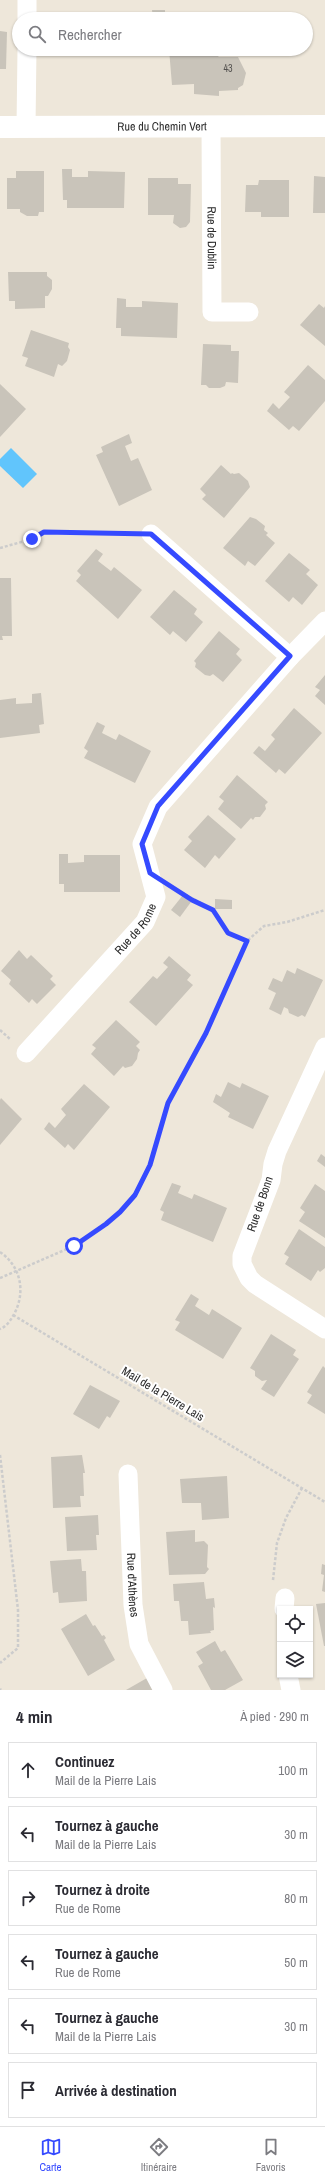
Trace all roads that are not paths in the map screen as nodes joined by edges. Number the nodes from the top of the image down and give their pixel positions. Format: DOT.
graph roads {
  1 [pos="27,0"];
  2 [pos="27,12"];
  3 [pos="27,56"];
  4 [pos="211,126"];
  5 [pos="325,126"];
  6 [pos="0,127"];
  7 [pos="26,127"];
  8 [pos="249,312"];
  9 [pos="151,534"];
  10 [pos="325,621"];
  11 [pos="290,656"];
  12 [pos="325,1046"];
  13 [pos="26,1053"];
  14 [pos="325,1329"];
  15 [pos="128,1474"];
  16 [pos="289,1678"];
  17 [pos="163,1690"];
  18 [pos="291,1690"];
  1 -- 2 [label="street"];
  3 -- 7 [label="street"];
  4 -- 5 [label="street, Rue du Chemin Vert"];
  4 -- 7 [label="street, Rue du Chemin Vert"];
  4 -- 8 [label="street, Rue de Dublin"];
  6 -- 7 [label="street, Rue du Chemin Vert"];
  9 -- 11 [label="street"];
  10 -- 11 [label="street, Rue de Rome"];
  11 -- 13 [label="street, Rue de Rome"];
  12 -- 14 [label="street, Rue de Bonn"];
  15 -- 17 [label="street, Rue d'Athènes"];
  16 -- 18 [label="street"];
}
